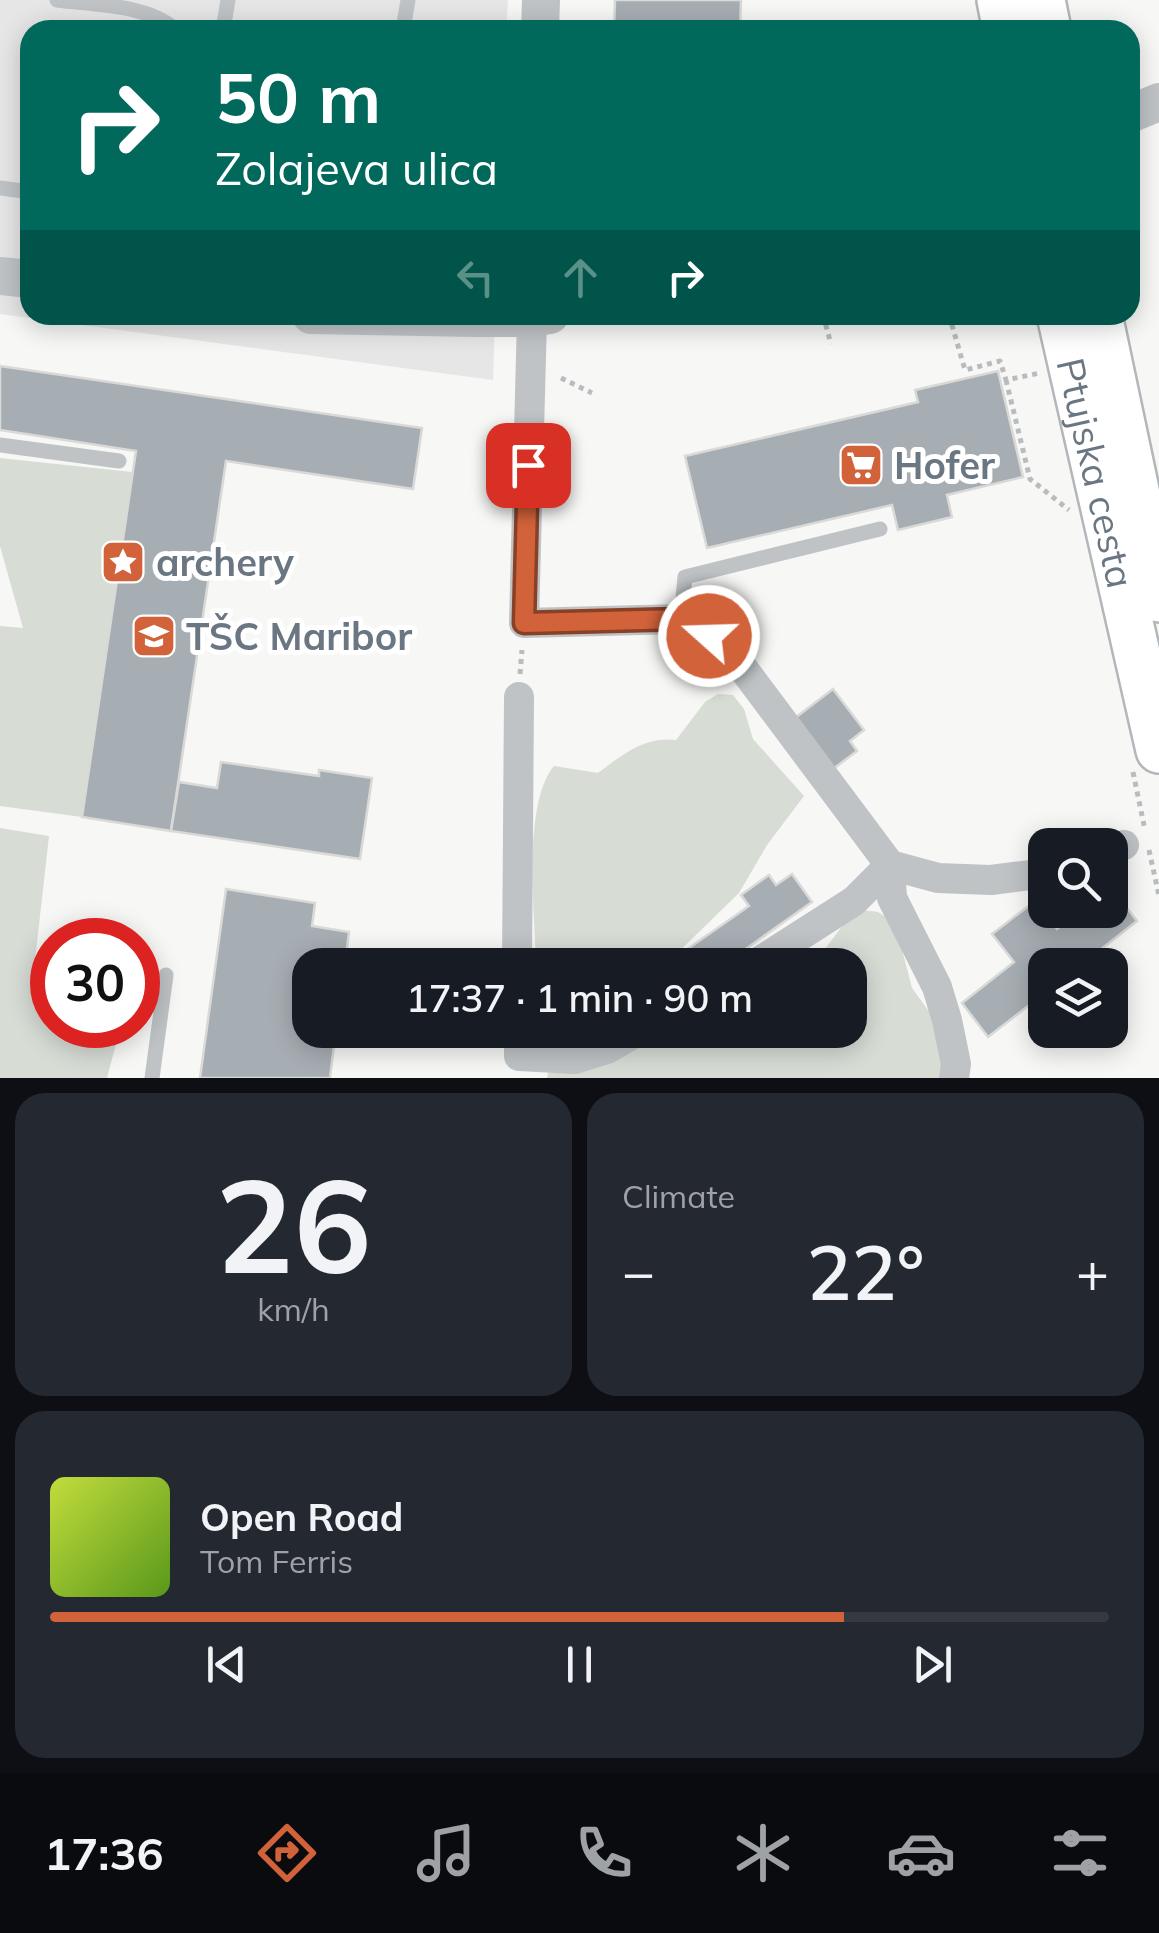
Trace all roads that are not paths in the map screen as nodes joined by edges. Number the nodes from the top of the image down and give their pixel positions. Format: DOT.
graph roads {
  1 [pos="57,0"];
  2 [pos="160,20"];
  3 [pos="538,325"];
  4 [pos="1062,325"];
  5 [pos="1101,325"];
  6 [pos="0,446"];
  7 [pos="119,461"];
  8 [pos="880,529"];
  9 [pos="1159,599"];
  10 [pos="681,619"];
  11 [pos="518,697"];
  12 [pos="1159,750"];
  13 [pos="890,865"];
  14 [pos="1028,875"];
  15 [pos="518,948"];
  16 [pos="781,948"];
  17 [pos="166,975"];
  18 [pos="535,1048"];
  19 [pos="608,1048"];
  20 [pos="152,1078"];
  21 [pos="954,1078"];
  1 -- 2 [label="lane"];
  3 -- 10 [label="street"];
  4 -- 12 [label="main road, Ptujska cesta"];
  5 -- 9 [label="main road, Ptujska cesta"];
  6 -- 7 [label="lane"];
  8 -- 10 [label="lane"];
  10 -- 13 [label="street"];
  11 -- 15 [label="street"];
  13 -- 14 [label="street"];
  13 -- 16 [label="street"];
  13 -- 21 [label="street"];
  17 -- 20 [label="lane"];
  18 -- 19 [label="street"];
}
